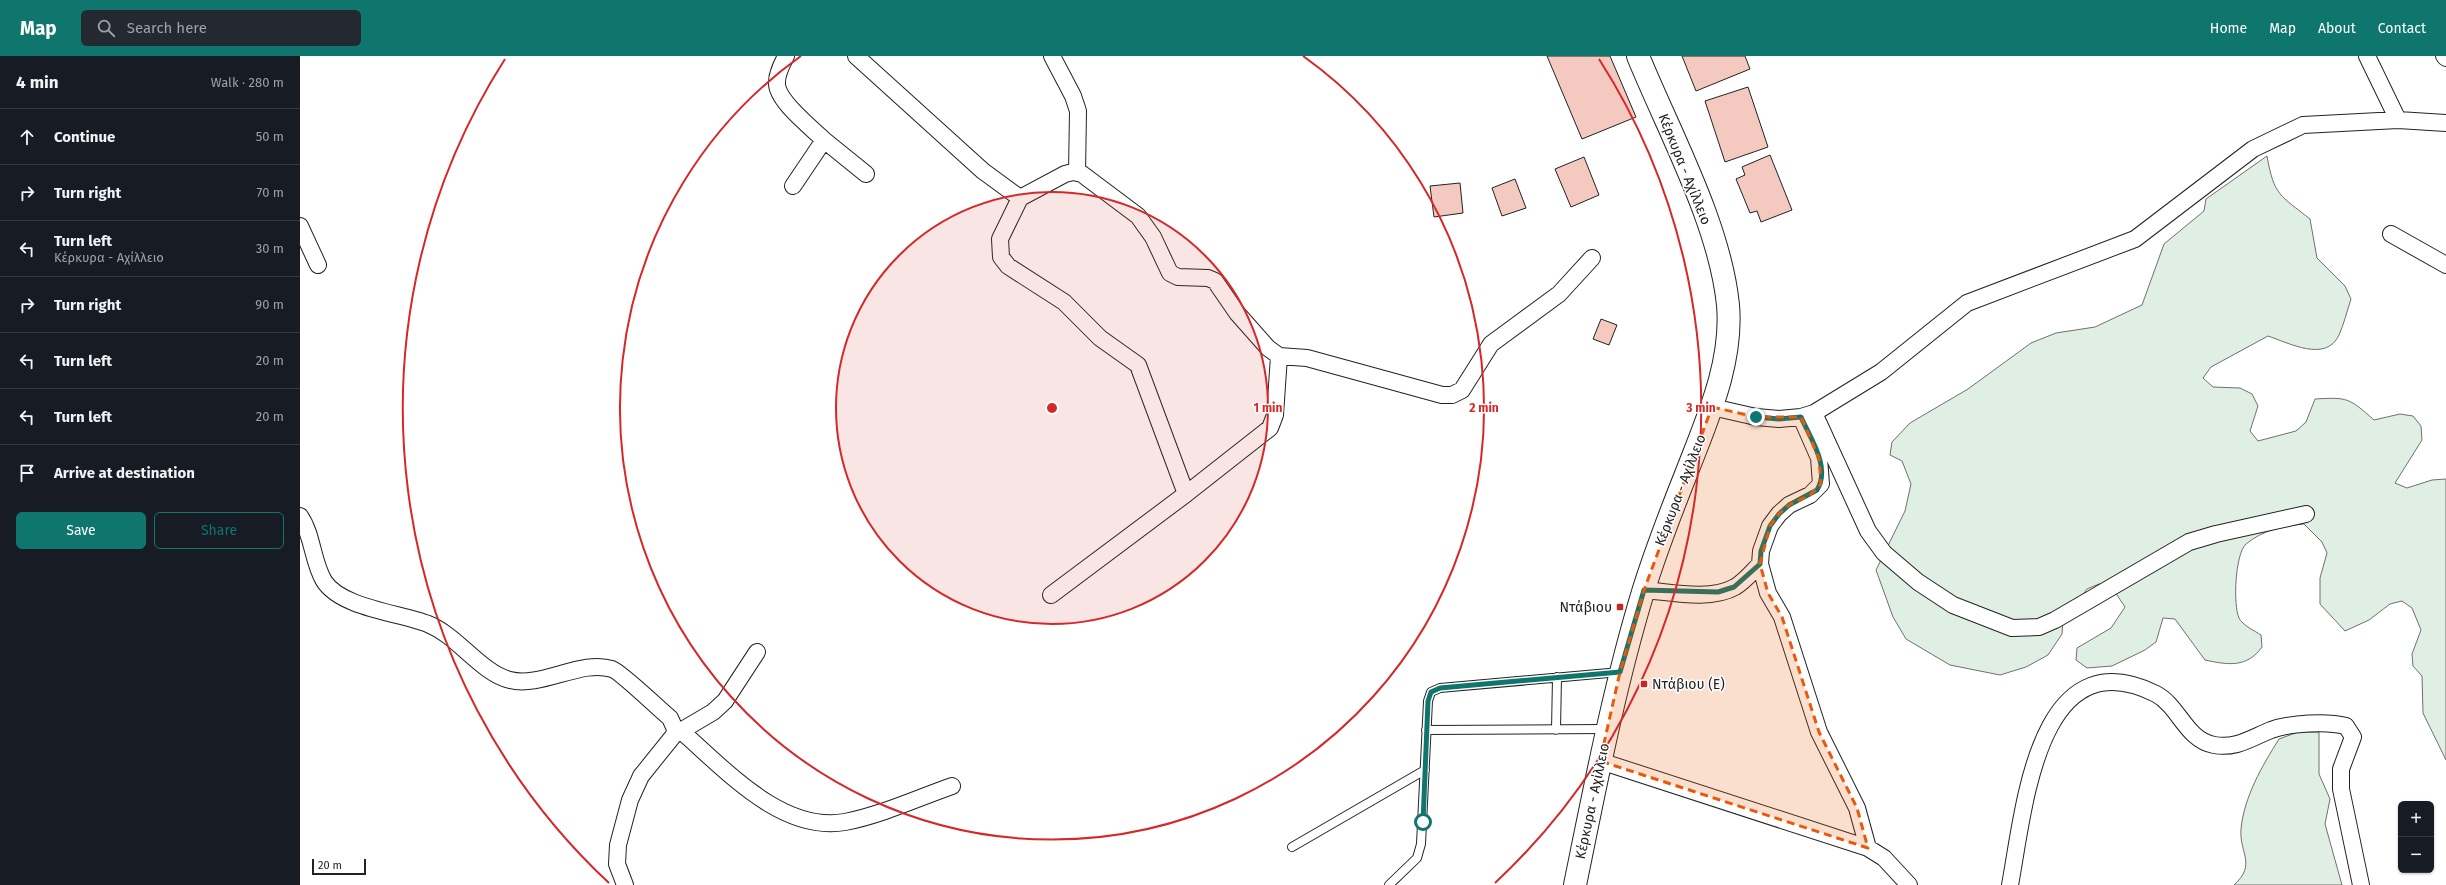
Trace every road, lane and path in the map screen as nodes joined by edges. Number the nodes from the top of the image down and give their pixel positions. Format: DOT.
graph roads {
  1 [pos="786,56"];
  2 [pos="856,56"];
  3 [pos="1052,56"];
  4 [pos="1638,56"];
  5 [pos="2367,56"];
  6 [pos="2398,120"];
  7 [pos="2446,123"];
  8 [pos="824,140"];
  9 [pos="1078,172"];
  10 [pos="866,174"];
  11 [pos="793,186"];
  12 [pos="1020,198"];
  13 [pos="300,226"];
  14 [pos="2391,234"];
  15 [pos="1592,258"];
  16 [pos="318,265"];
  17 [pos="2446,265"];
  18 [pos="1279,356"];
  19 [pos="1712,407"];
  20 [pos="1808,415"];
  21 [pos="1186,494"];
  22 [pos="2306,514"];
  23 [pos="300,516"];
  24 [pos="1760,564"];
  25 [pos="1644,590"];
  26 [pos="1051,595"];
  27 [pos="757,652"];
  28 [pos="1620,672"];
  29 [pos="1557,677"];
  30 [pos="1607,729"];
  31 [pos="1426,730"];
  32 [pos="1556,730"];
  33 [pos="677,733"];
  34 [pos="1600,761"];
  35 [pos="1425,770"];
  36 [pos="952,786"];
  37 [pos="1292,847"];
  38 [pos="1868,848"];
  39 [pos="625,885"];
  40 [pos="1389,885"];
  41 [pos="1575,885"];
  42 [pos="1909,885"];
  43 [pos="2010,885"];
  44 [pos="2361,885"];
  1 -- 8 [label="street"];
  2 -- 12 [label="street"];
  3 -- 9 [label="street"];
  4 -- 19 [label="main road, Κέρκυρα - Αχίλλειο"];
  5 -- 6 [label="street"];
  6 -- 7 [label="street"];
  6 -- 20 [label="street"];
  8 -- 10 [label="street"];
  8 -- 11 [label="street"];
  9 -- 12 [label="street"];
  9 -- 18 [label="street"];
  12 -- 21 [label="street"];
  13 -- 16 [label="street"];
  14 -- 17 [label="street"];
  15 -- 18 [label="street"];
  18 -- 21 [label="street"];
  19 -- 20 [label="street"];
  19 -- 25 [label="main road, Κέρκυρα - Αχίλλειο"];
  20 -- 22 [label="street"];
  20 -- 24 [label="street"];
  21 -- 26 [label="street"];
  23 -- 33 [label="street"];
  24 -- 25 [label="street"];
  24 -- 38 [label="street"];
  25 -- 28 [label="main road, Κέρκυρα - Αχίλλειο"];
  27 -- 33 [label="street"];
  28 -- 29 [label="lane"];
  28 -- 30 [label="main road, Κέρκυρα - Αχίλλειο"];
  29 -- 31 [label="lane"];
  29 -- 32 [label="lane"];
  30 -- 32 [label="lane"];
  30 -- 34 [label="main road, Κέρκυρα - Αχίλλειο"];
  31 -- 32 [label="lane"];
  31 -- 35 [label="lane"];
  33 -- 36 [label="street"];
  33 -- 39 [label="street"];
  34 -- 38 [label="street"];
  34 -- 41 [label="main road, Κέρκυρα - Αχίλλειο"];
  35 -- 37 [label="lane"];
  35 -- 40 [label="lane"];
  38 -- 42 [label="street"];
  43 -- 44 [label="street"];
}
